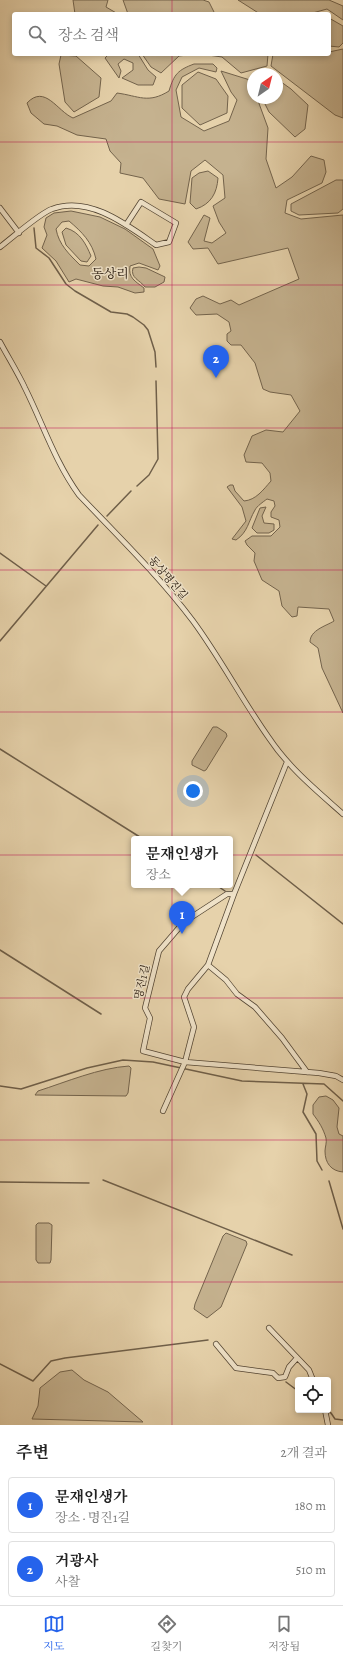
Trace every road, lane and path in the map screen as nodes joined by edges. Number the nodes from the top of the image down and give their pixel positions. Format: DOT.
graph roads {
  1 [pos="0,208"];
  2 [pos="126,225"];
  3 [pos="19,233"];
  4 [pos="0,247"];
  5 [pos="0,342"];
  6 [pos="287,762"];
  7 [pos="343,814"];
  8 [pos="234,894"];
  9 [pos="208,965"];
  10 [pos="185,1062"];
  11 [pos="306,1072"];
  12 [pos="343,1080"];
  13 [pos="163,1111"];
  14 [pos="269,1328"];
  15 [pos="216,1344"];
  16 [pos="297,1358"];
  17 [pos="312,1377"];
  18 [pos="326,1413"];
  19 [pos="328,1425"];
  1 -- 3 [label="street"];
  2 -- 2 [label="street"];
  2 -- 3 [label="street"];
  3 -- 4 [label="street"];
  5 -- 6 [label="street, 동상명진길"];
  6 -- 7 [label="street, 동상명진길"];
  6 -- 8 [label="street"];
  8 -- 9 [label="street"];
  8 -- 10 [label="street, 명진1길"];
  9 -- 10 [label="street"];
  9 -- 11 [label="street"];
  10 -- 11 [label="street, 명진1길"];
  10 -- 13 [label="street"];
  11 -- 12 [label="street, 명진1길"];
  14 -- 16 [label="street"];
  15 -- 16 [label="street"];
  16 -- 17 [label="street"];
  18 -- 19 [label="street"];
}
